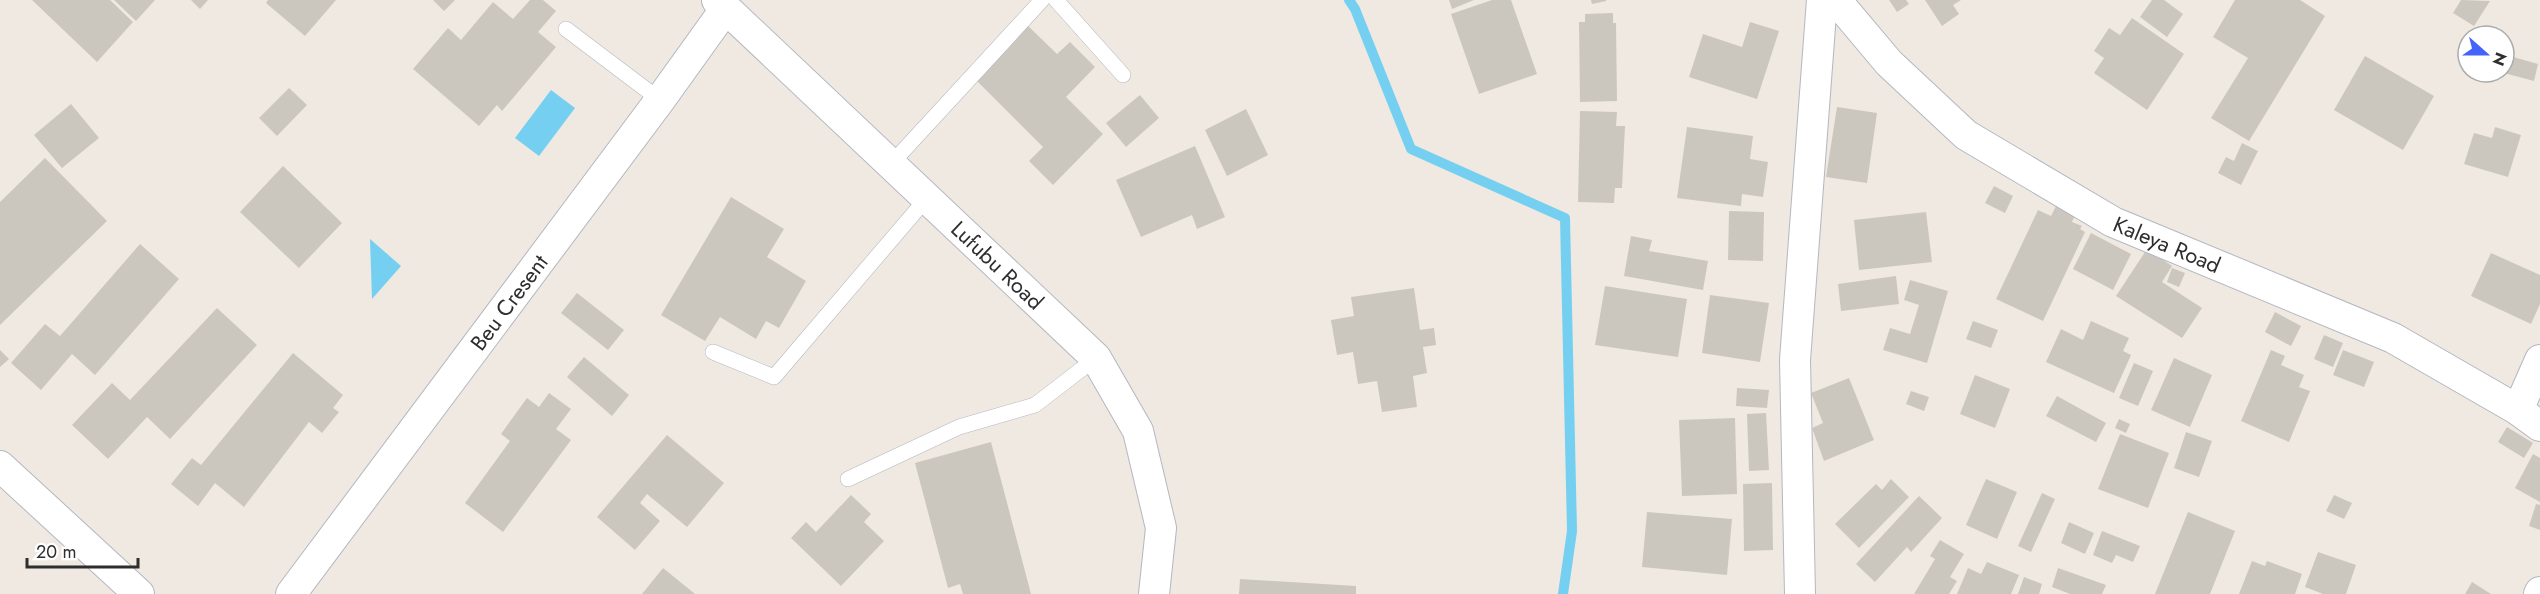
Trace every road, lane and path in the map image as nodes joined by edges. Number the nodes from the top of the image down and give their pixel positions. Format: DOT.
graph roads {
  1 [pos="1042,0"];
  2 [pos="1056,0"];
  3 [pos="1822,0"];
  4 [pos="1836,0"];
  5 [pos="721,4"];
  6 [pos="566,29"];
  7 [pos="1123,75"];
  8 [pos="660,100"];
  9 [pos="891,164"];
  10 [pos="927,198"];
  11 [pos="712,352"];
  12 [pos="1096,358"];
  13 [pos="2540,360"];
  14 [pos="2529,418"];
  15 [pos="0,466"];
  16 [pos="848,479"];
  17 [pos="139,594"];
  18 [pos="291,594"];
  19 [pos="1154,594"];
  20 [pos="1800,594"];
  1 -- 9 [label="lane"];
  2 -- 7 [label="lane"];
  3 -- 20 [label="street"];
  4 -- 14 [label="street, Kaleya Road"];
  5 -- 8 [label="street, Beu Cresent"];
  5 -- 9 [label="street, Lufubu Road"];
  6 -- 8 [label="lane"];
  8 -- 18 [label="street, Beu Cresent"];
  9 -- 10 [label="street, Lufubu Road"];
  10 -- 11 [label="lane"];
  10 -- 12 [label="street, Lufubu Road"];
  12 -- 16 [label="lane"];
  12 -- 19 [label="street, Lufubu Road"];
  13 -- 14 [label="street"];
  15 -- 17 [label="street"];
}
